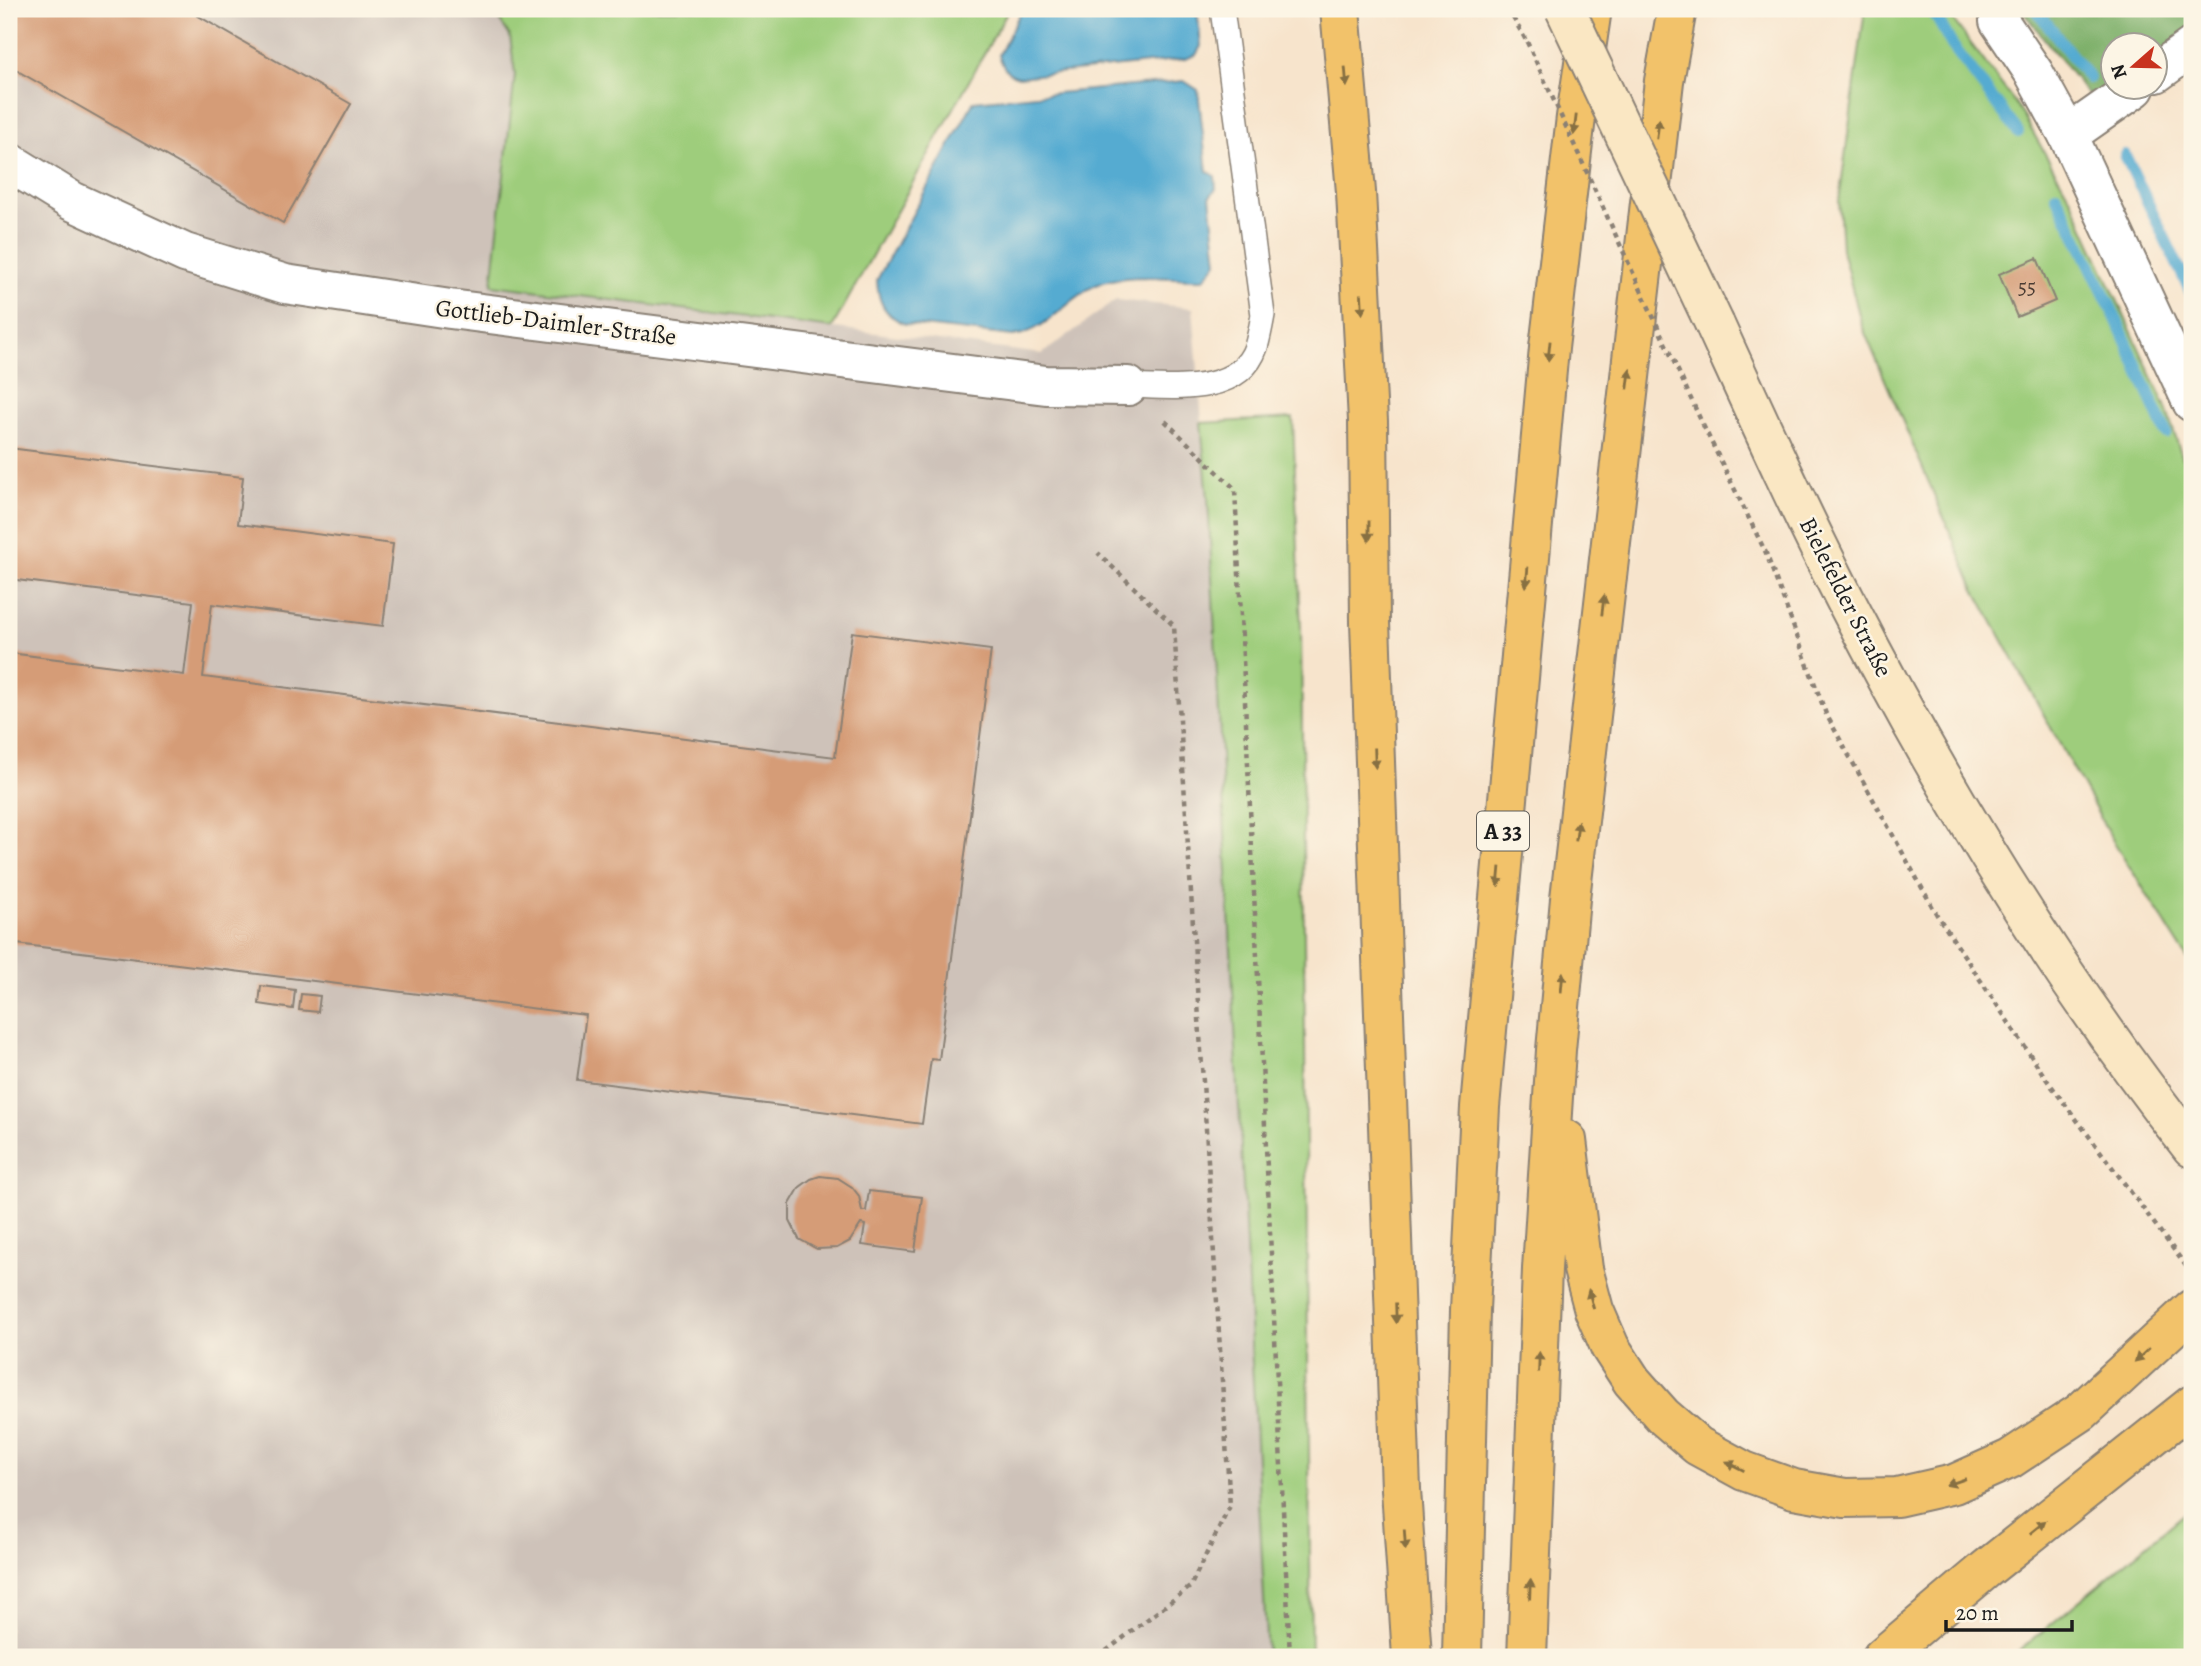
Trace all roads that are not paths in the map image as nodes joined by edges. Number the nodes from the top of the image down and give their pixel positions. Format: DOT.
graph roads {
  1 [pos="1222,9"];
  2 [pos="1340,9"];
  3 [pos="1565,9"];
  4 [pos="1592,9"];
  5 [pos="1677,9"];
  6 [pos="1999,21"];
  7 [pos="2192,47"];
  8 [pos="2170,62"];
  9 [pos="2115,102"];
  10 [pos="2068,135"];
  11 [pos="9,162"];
  12 [pos="1128,386"];
  13 [pos="2192,402"];
  14 [pos="1556,1050"];
  15 [pos="2192,1148"];
  16 [pos="2192,1309"];
  17 [pos="2192,1405"];
  18 [pos="1412,1657"];
  19 [pos="1462,1657"];
  20 [pos="1527,1657"];
  21 [pos="1882,1657"];
  1 -- 12 [label="lane"];
  2 -- 18 [label="highway, one-way"];
  3 -- 15 [label="main road, Bielefelder Straße, bridge"];
  4 -- 19 [label="highway, A 33, one-way"];
  14 -- 5 [label="highway, one-way"];
  6 -- 10 [label="street"];
  7 -- 8 [label="street"];
  9 -- 10 [label="street"];
  10 -- 13 [label="street"];
  11 -- 12 [label="street, Gottlieb-Daimler-Straße"];
  16 -- 14 [label="highway, one-way"];
  20 -- 14 [label="highway, one-way"];
  21 -- 17 [label="highway, one-way"];
}
